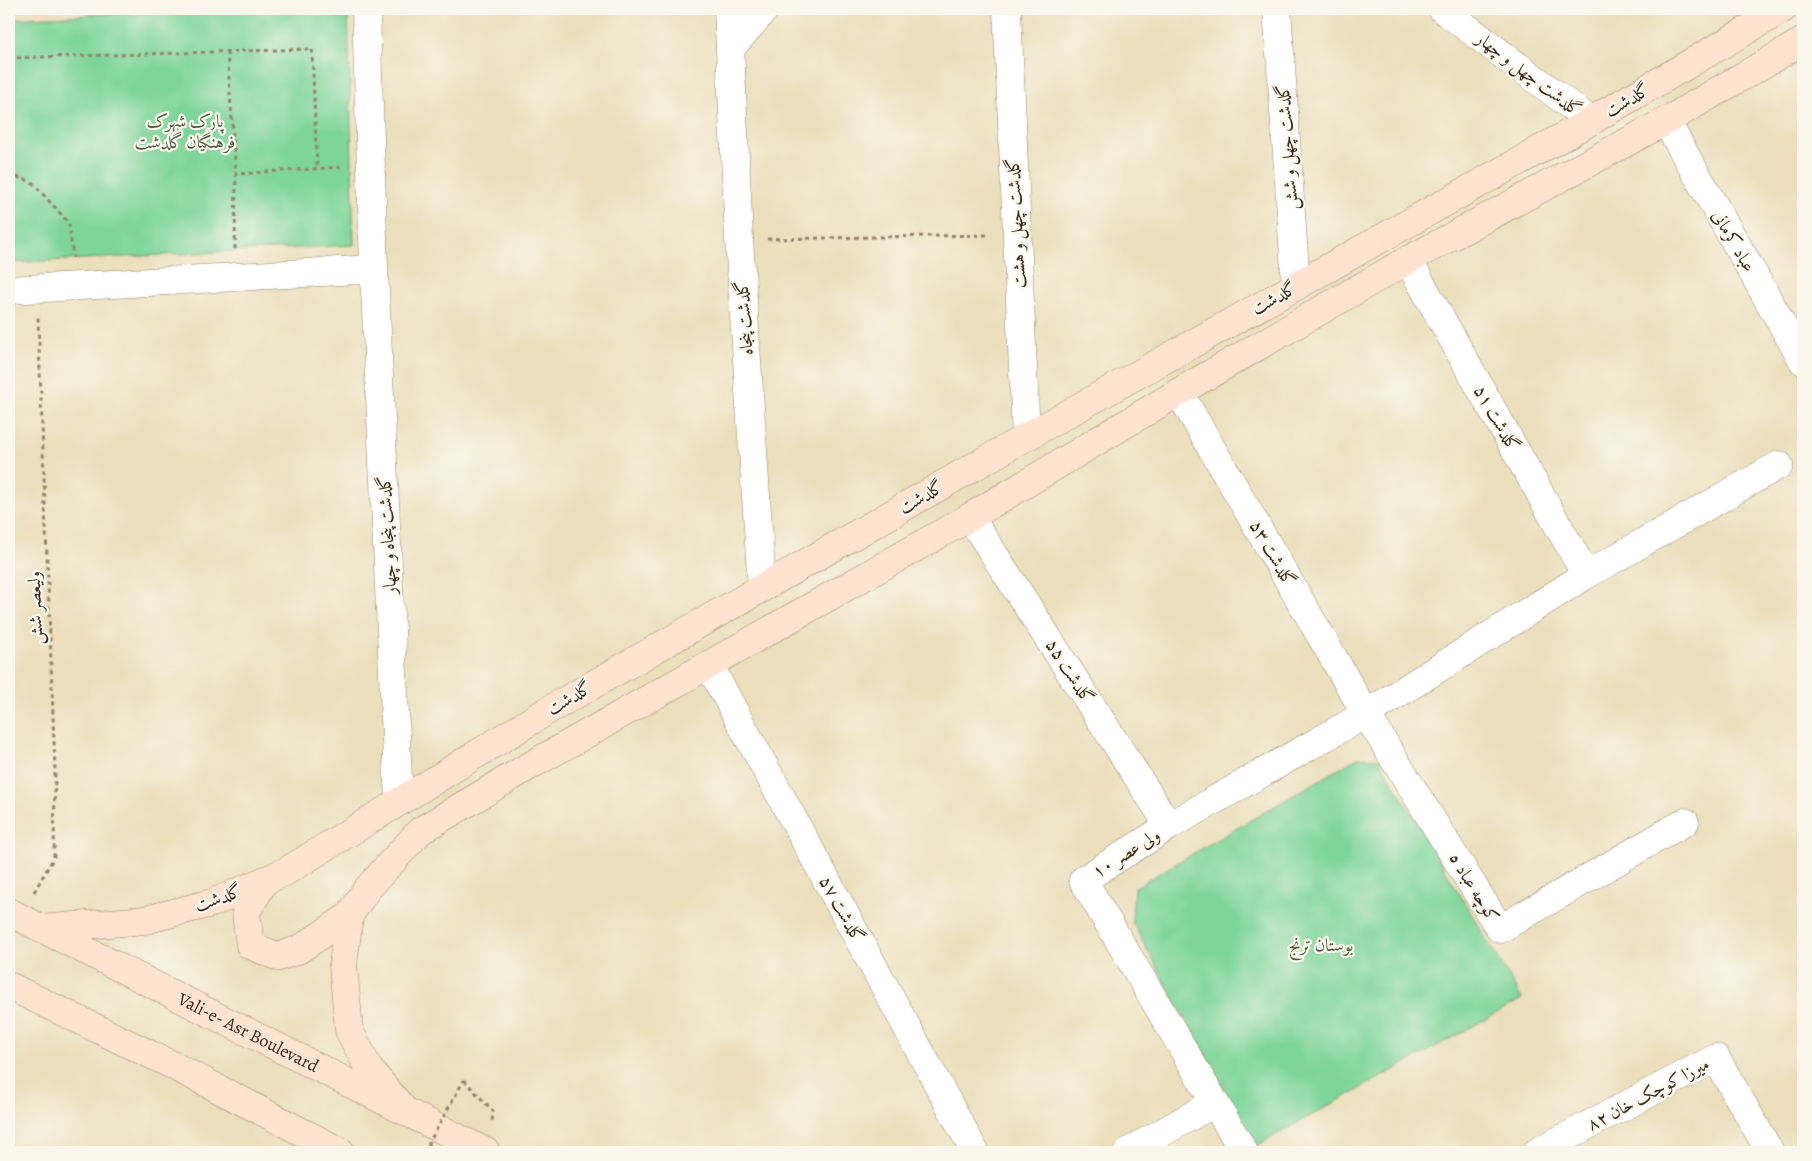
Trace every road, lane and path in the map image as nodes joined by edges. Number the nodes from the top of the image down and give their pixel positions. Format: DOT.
graph roads {
  1 [pos="366,9"];
  2 [pos="728,9"];
  3 [pos="766,9"];
  4 [pos="1007,9"];
  5 [pos="1277,9"];
  6 [pos="1442,9"];
  7 [pos="1783,9"];
  8 [pos="1803,41"];
  9 [pos="730,49"];
  10 [pos="226,52"];
  11 [pos="9,58"];
  12 [pos="1592,121"];
  13 [pos="1666,121"];
  14 [pos="371,165"];
  15 [pos="317,169"];
  16 [pos="236,174"];
  17 [pos="9,175"];
  18 [pos="1016,234"];
  19 [pos="739,240"];
  20 [pos="1408,260"];
  21 [pos="374,269"];
  22 [pos="234,277"];
  23 [pos="77,286"];
  24 [pos="1296,286"];
  25 [pos="37,289"];
  26 [pos="9,290"];
  27 [pos="1803,361"];
  28 [pos="1179,392"];
  29 [pos="1026,437"];
  30 [pos="1779,465"];
  31 [pos="970,517"];
  32 [pos="1586,575"];
  33 [pos="762,588"];
  34 [pos="709,665"];
  35 [pos="1366,714"];
  36 [pos="399,802"];
  37 [pos="1685,822"];
  38 [pos="1169,826"];
  39 [pos="265,880"];
  40 [pos="349,916"];
  41 [pos="23,920"];
  42 [pos="9,986"];
  43 [pos="1214,1103"];
  44 [pos="404,1110"];
  45 [pos="488,1140"];
  46 [pos="341,1152"];
  47 [pos="424,1152"];
  48 [pos="975,1152"];
  49 [pos="1128,1152"];
  50 [pos="1244,1152"];
  51 [pos="1537,1152"];
  52 [pos="1770,1152"];
  1 -- 14 [label="street, گلدشت پنجاه و چهار"];
  2 -- 9 [label="street, گلدشت پنجاه"];
  3 -- 9 [label="street"];
  4 -- 18 [label="street, گلدشت چهل و هشت"];
  5 -- 24 [label="street, گلدشت چهل و شش"];
  6 -- 12 [label="street, گلدشت چهل و چهار"];
  7 -- 12 [label="street, گلدشت"];
  8 -- 13 [label="street, گلدشت"];
  9 -- 19 [label="street, گلدشت پنجاه"];
  10 -- 11 [label="path"];
  10 -- 15 [label="path"];
  10 -- 16 [label="path"];
  12 -- 24 [label="street, گلدشت"];
  13 -- 20 [label="street, گلدشت"];
  13 -- 27 [label="street, عباد کرمانی"];
  14 -- 15 [label="path"];
  14 -- 21 [label="street, گلدشت پنجاه و چهار"];
  15 -- 16 [label="path"];
  16 -- 22 [label="path"];
  17 -- 23 [label="path"];
  18 -- 19 [label="path"];
  18 -- 29 [label="street, گلدشت چهل و هشت"];
  19 -- 33 [label="street, گلدشت پنجاه"];
  20 -- 28 [label="street, گلدشت"];
  20 -- 32 [label="street, گلدشت ۵۱"];
  21 -- 22 [label="street"];
  21 -- 36 [label="street, گلدشت پنجاه و چهار"];
  22 -- 23 [label="street"];
  23 -- 25 [label="street"];
  24 -- 29 [label="street, گلدشت"];
  25 -- 26 [label="street"];
  25 -- 41 [label="path, ولیعصر شش"];
  28 -- 31 [label="street, گلدشت"];
  28 -- 35 [label="street, گلدشت ۵۳"];
  29 -- 33 [label="street, گلدشت"];
  30 -- 32 [label="street, ولی عصر ۱۰"];
  31 -- 34 [label="street, گلدشت"];
  31 -- 38 [label="street, گلدشت ۵۵"];
  32 -- 35 [label="street, ولی عصر ۱۰"];
  33 -- 36 [label="street, گلدشت"];
  34 -- 40 [label="street, گلدشت"];
  34 -- 48 [label="street, گلدشت ۵۷"];
  35 -- 37 [label="street, كوچه عباد ٥"];
  35 -- 38 [label="street, ولی عصر ۱۰"];
  36 -- 39 [label="street, گلدشت"];
  38 -- 43 [label="street, ولی عصر ۱۰"];
  39 -- 40 [label="street"];
  39 -- 41 [label="street, گلدشت"];
  40 -- 44 [label="street, گلدشت"];
  41 -- 44 [label="street, Vali-e- Asr Boulevard"];
  42 -- 46 [label="street"];
  43 -- 49 [label="street"];
  43 -- 50 [label="street, ولی عصر ۱۰"];
  44 -- 45 [label="street, Vali-e- Asr Boulevard"];
  45 -- 47 [label="path, bridge"];
  51 -- 52 [label="street, میرزا کوچک خان ۸۲"];
}
